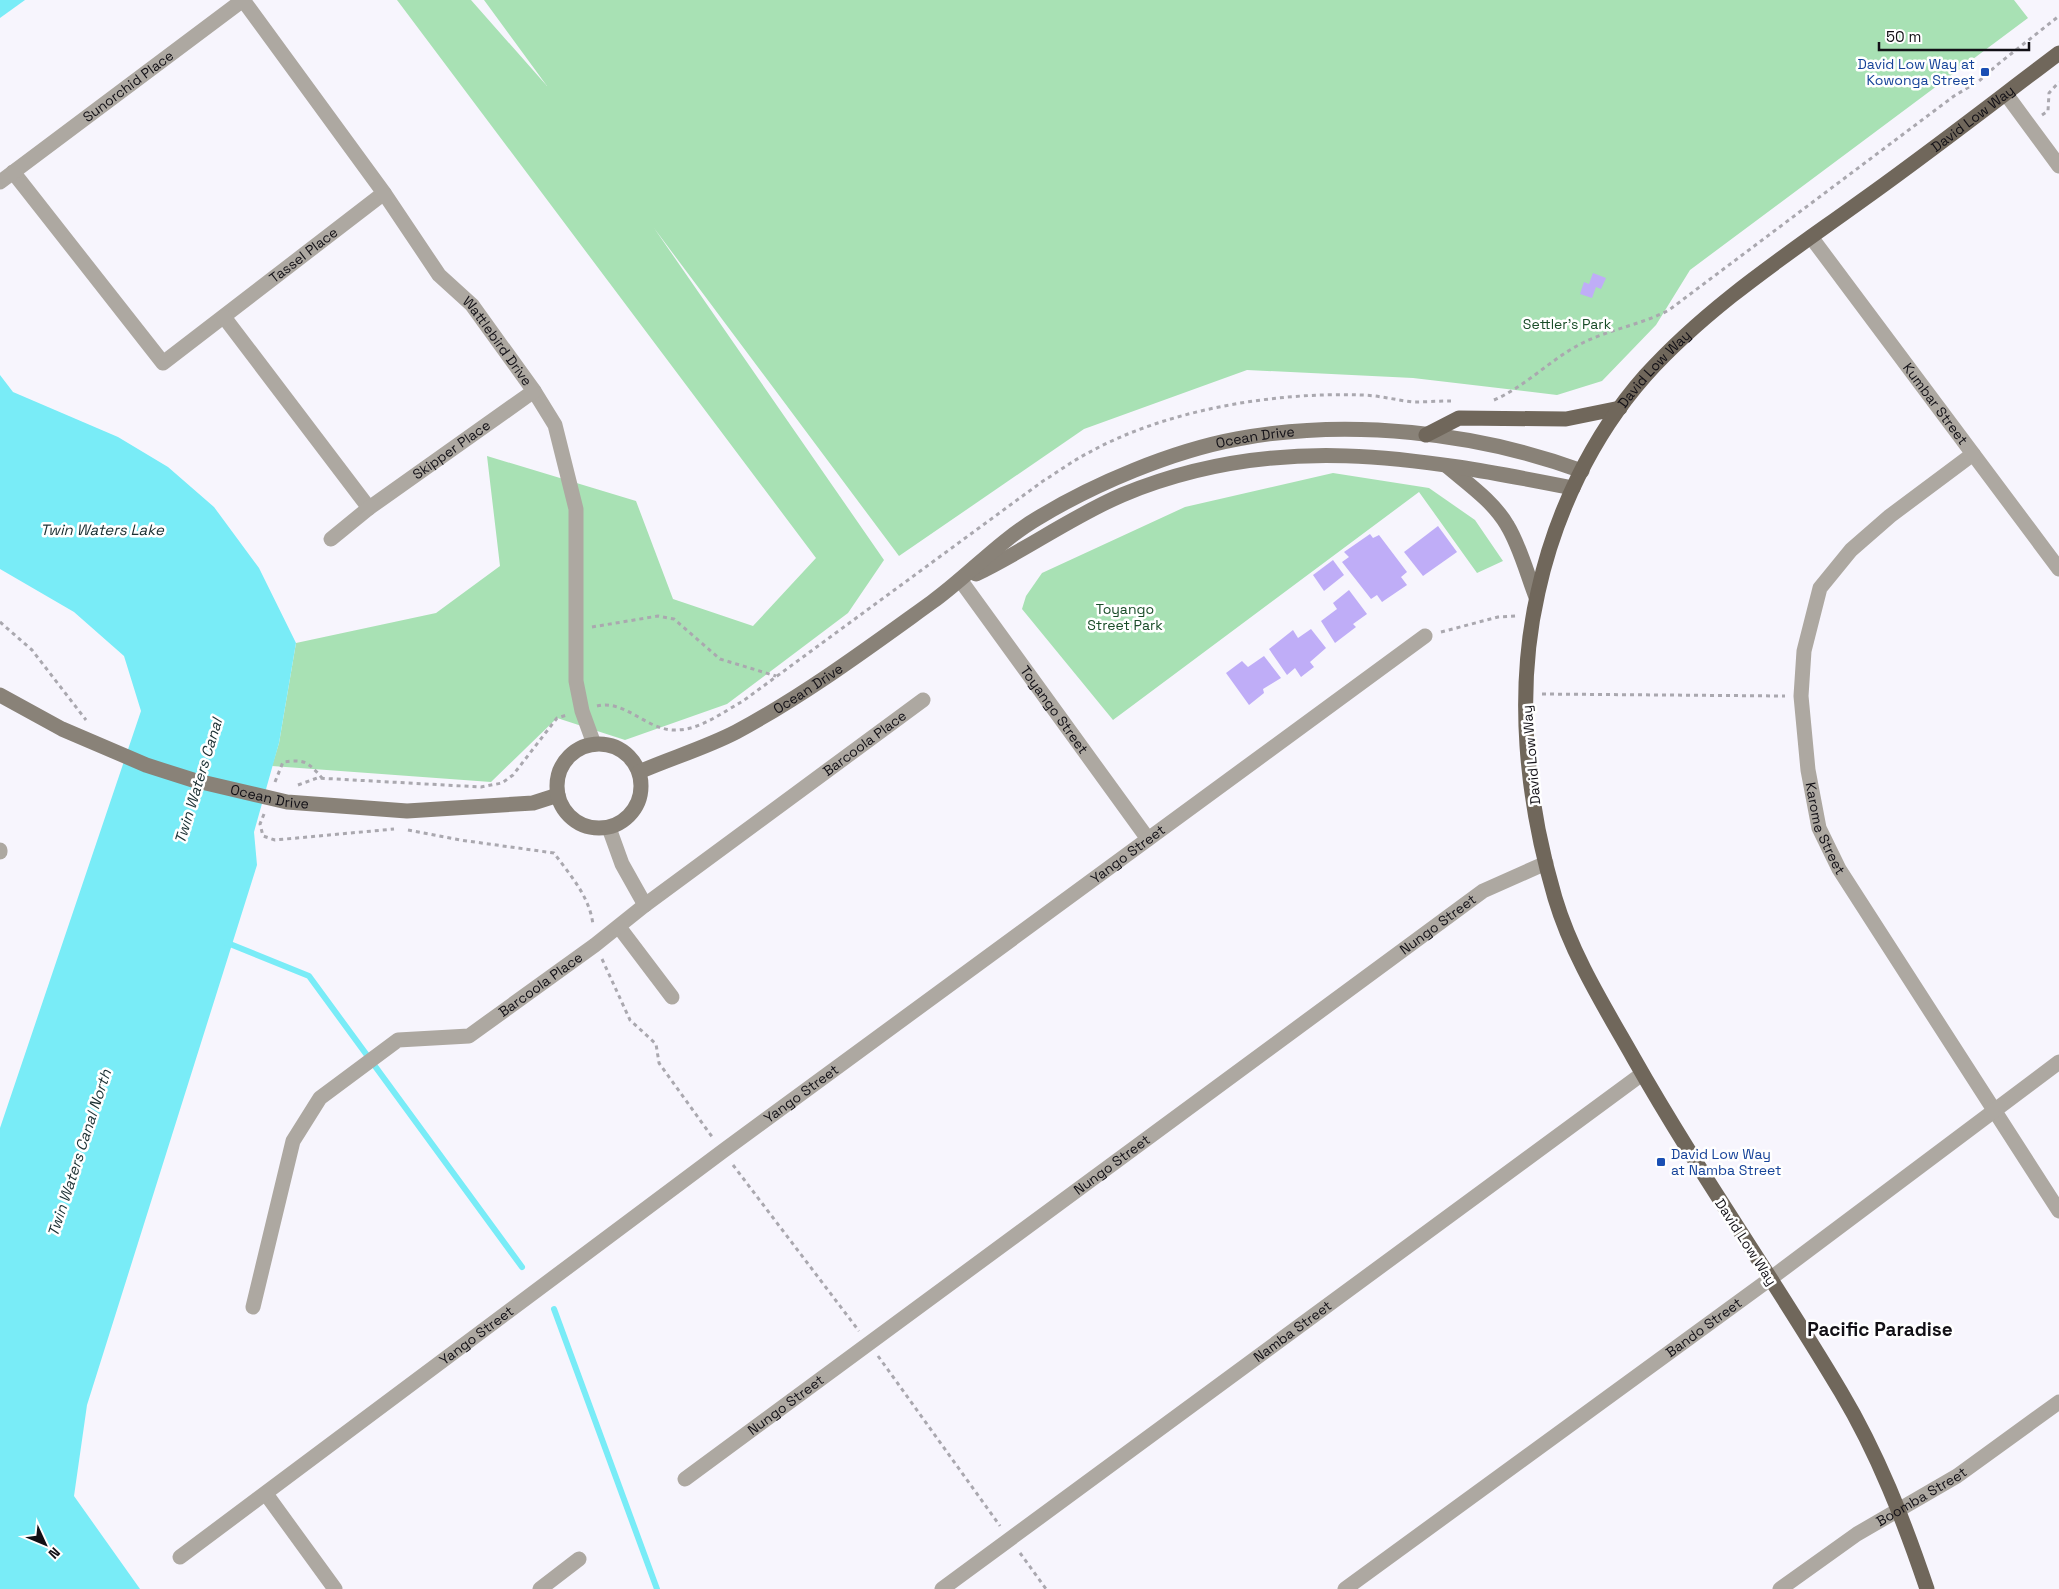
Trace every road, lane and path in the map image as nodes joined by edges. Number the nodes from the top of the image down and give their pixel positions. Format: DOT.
graph roads {
  1 [pos="243,0"];
  2 [pos="2059,53"];
  3 [pos="2059,82"];
  4 [pos="2006,94"];
  5 [pos="2041,116"];
  6 [pos="2059,166"];
  7 [pos="13,172"];
  8 [pos="0,182"];
  9 [pos="384,193"];
  10 [pos="1811,237"];
  11 [pos="224,317"];
  12 [pos="534,391"];
  13 [pos="1620,408"];
  14 [pos="1426,435"];
  15 [pos="1973,454"];
  16 [pos="1446,465"];
  17 [pos="1582,471"];
  18 [pos="1573,488"];
  19 [pos="370,508"];
  20 [pos="331,539"];
  21 [pos="2059,569"];
  22 [pos="961,581"];
  23 [pos="1536,597"];
  24 [pos="1533,616"];
  25 [pos="0,622"];
  26 [pos="576,629"];
  27 [pos="1426,636"];
  28 [pos="777,676"];
  29 [pos="0,695"];
  30 [pos="1525,695"];
  31 [pos="1801,696"];
  32 [pos="923,700"];
  33 [pos="89,723"];
  34 [pos="594,744"];
  35 [pos="639,772"];
  36 [pos="322,778"];
  37 [pos="272,790"];
  38 [pos="558,795"];
  39 [pos="266,808"];
  40 [pos="609,828"];
  41 [pos="1148,838"];
  42 [pos="1546,863"];
  43 [pos="645,906"];
  44 [pos="619,927"];
  45 [pos="596,945"];
  46 [pos="672,997"];
  47 [pos="2059,1062"];
  48 [pos="1642,1074"];
  49 [pos="1994,1110"];
  50 [pos="723,1151"];
  51 [pos="2059,1211"];
  52 [pos="1770,1279"];
  53 [pos="253,1308"];
  54 [pos="868,1343"];
  55 [pos="2059,1402"];
  56 [pos="685,1479"];
  57 [pos="266,1494"];
  58 [pos="1899,1510"];
  59 [pos="1009,1539"];
  60 [pos="180,1556"];
  61 [pos="579,1559"];
  62 [pos="335,1589"];
  63 [pos="540,1589"];
  64 [pos="942,1589"];
  65 [pos="1046,1589"];
  66 [pos="1345,1589"];
  67 [pos="1780,1589"];
  68 [pos="1928,1589"];
  1 -- 7 [label="street, Sunorchid Place"];
  1 -- 9 [label="street, Wattlebird Drive"];
  2 -- 4 [label="main road, David Low Way"];
  3 -- 5 [label="path"];
  4 -- 6 [label="street"];
  4 -- 10 [label="main road, David Low Way"];
  7 -- 8 [label="street, Sunorchid Place"];
  7 -- 11 [label="street, Tassel Place"];
  9 -- 11 [label="street, Tassel Place"];
  9 -- 12 [label="street, Wattlebird Drive"];
  10 -- 13 [label="main road, David Low Way"];
  10 -- 15 [label="street, Kumbar Street"];
  11 -- 19 [label="street"];
  12 -- 19 [label="street, Skipper Place"];
  12 -- 26 [label="street, Wattlebird Drive"];
  13 -- 14 [label="main road"];
  13 -- 17 [label="main road, David Low Way"];
  14 -- 17 [label="street, Ocean Drive"];
  14 -- 22 [label="street, Ocean Drive"];
  15 -- 21 [label="street, Kumbar Street"];
  15 -- 31 [label="street, Karome Street"];
  16 -- 18 [label="street, Ocean Drive"];
  16 -- 22 [label="street, Ocean Drive"];
  16 -- 23 [label="street"];
  17 -- 18 [label="main road, David Low Way"];
  18 -- 23 [label="main road, David Low Way"];
  19 -- 20 [label="street, Skipper Place"];
  22 -- 35 [label="street, Ocean Drive"];
  22 -- 41 [label="street, Toyango Street"];
  23 -- 24 [label="main road, David Low Way"];
  24 -- 27 [label="path"];
  24 -- 30 [label="main road, David Low Way"];
  25 -- 33 [label="path"];
  26 -- 28 [label="path"];
  26 -- 34 [label="street, Wattlebird Drive"];
  27 -- 41 [label="street, Yango Street"];
  29 -- 38 [label="street, Ocean Drive"];
  30 -- 31 [label="path"];
  30 -- 42 [label="main road, David Low Way"];
  31 -- 49 [label="street, Karome Street"];
  32 -- 43 [label="street, Barcoola Place"];
  34 -- 35 [label="street"];
  34 -- 38 [label="street"];
  35 -- 40 [label="street"];
  36 -- 37 [label="path"];
  38 -- 40 [label="street"];
  39 -- 45 [label="path"];
  40 -- 43 [label="street"];
  41 -- 50 [label="street, Yango Street"];
  42 -- 48 [label="main road, David Low Way"];
  42 -- 54 [label="street, Nungo Street"];
  43 -- 44 [label="street, Barcoola Place"];
  44 -- 45 [label="street, Barcoola Place"];
  44 -- 46 [label="street"];
  45 -- 50 [label="path"];
  45 -- 53 [label="street, Barcoola Place"];
  47 -- 49 [label="street, Bando Street"];
  48 -- 52 [label="main road, David Low Way"];
  48 -- 59 [label="street, Namba Street"];
  49 -- 51 [label="street, Karome Street"];
  49 -- 52 [label="street, Bando Street"];
  50 -- 54 [label="path"];
  50 -- 57 [label="street, Yango Street"];
  52 -- 58 [label="main road, David Low Way"];
  52 -- 66 [label="street, Bando Street"];
  54 -- 56 [label="street, Nungo Street"];
  54 -- 59 [label="path"];
  55 -- 58 [label="street, Boomba Street"];
  57 -- 60 [label="street, Yango Street"];
  57 -- 62 [label="street"];
  58 -- 67 [label="street, Boomba Street"];
  58 -- 68 [label="main road, David Low Way"];
  59 -- 64 [label="street, Namba Street"];
  59 -- 65 [label="path"];
  61 -- 63 [label="street"];
}
